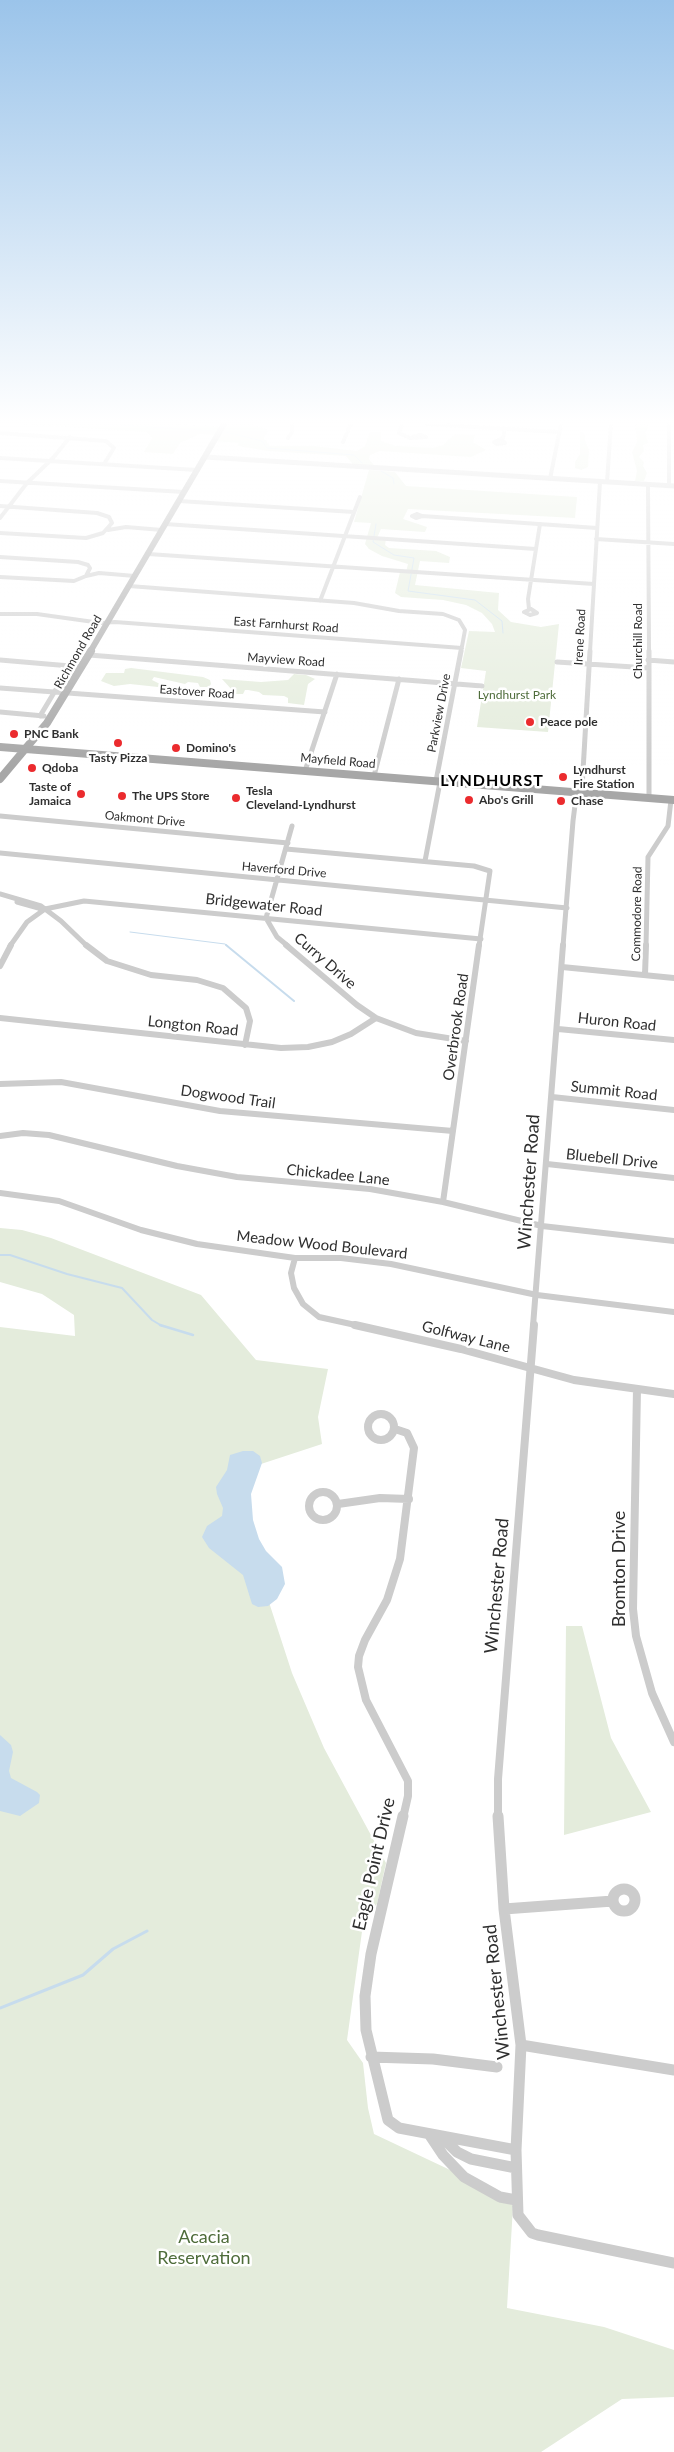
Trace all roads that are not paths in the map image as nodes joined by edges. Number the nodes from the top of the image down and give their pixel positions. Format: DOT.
graph roads {
  1 [pos="157,538"];
  2 [pos="343,538"];
  3 [pos="380,538"];
  4 [pos="538,538"];
  5 [pos="596,538"];
  6 [pos="602,538"];
  7 [pos="648,538"];
  8 [pos="648,542"];
  9 [pos="674,544"];
  10 [pos="536,549"];
  11 [pos="148,554"];
  12 [pos="0,557"];
  13 [pos="333,567"];
  14 [pos="90,570"];
  15 [pos="99,573"];
  16 [pos="86,576"];
  17 [pos="135,576"];
  18 [pos="0,577"];
  19 [pos="531,581"];
  20 [pos="594,584"];
  21 [pos="129,586"];
  22 [pos="320,601"];
  23 [pos="530,609"];
  24 [pos="0,614"];
  25 [pos="108,622"];
  26 [pos="462,648"];
  27 [pos="89,655"];
  28 [pos="0,660"];
  29 [pos="648,660"];
  30 [pos="557,662"];
  31 [pos="674,662"];
  32 [pos="589,664"];
  33 [pos="70,666"];
  34 [pos="82,667"];
  35 [pos="648,668"];
  36 [pos="337,674"];
  37 [pos="400,679"];
  38 [pos="454,684"];
  39 [pos="482,686"];
  40 [pos="0,688"];
  41 [pos="56,692"];
  42 [pos="67,692"];
  43 [pos="0,712"];
  44 [pos="325,712"];
  45 [pos="40,716"];
  46 [pos="51,717"];
  47 [pos="0,747"];
  48 [pos="25,749"];
  49 [pos="305,771"];
  50 [pos="374,776"];
  51 [pos="0,780"];
  52 [pos="438,782"];
  53 [pos="579,793"];
  54 [pos="649,798"];
  55 [pos="672,800"];
  56 [pos="0,816"];
  57 [pos="292,826"];
  58 [pos="287,846"];
  59 [pos="0,853"];
  60 [pos="425,861"];
  61 [pos="474,866"];
  62 [pos="276,879"];
  63 [pos="0,894"];
  64 [pos="0,898"];
  65 [pos="486,899"];
  66 [pos="567,908"];
  67 [pos="45,909"];
  68 [pos="266,918"];
  69 [pos="481,939"];
  70 [pos="0,966"];
  71 [pos="562,967"];
  72 [pos="645,976"];
  73 [pos="674,978"];
  74 [pos="0,1018"];
  75 [pos="376,1018"];
  76 [pos="558,1028"];
  77 [pos="674,1040"];
  78 [pos="466,1041"];
  79 [pos="245,1045"];
  80 [pos="0,1084"];
  81 [pos="552,1097"];
  82 [pos="674,1110"];
  83 [pos="453,1131"];
  84 [pos="0,1136"];
  85 [pos="547,1164"];
  86 [pos="674,1178"];
  87 [pos="0,1193"];
  88 [pos="443,1202"];
  89 [pos="542,1226"];
  90 [pos="674,1241"];
  91 [pos="295,1258"];
  92 [pos="537,1295"];
  93 [pos="674,1312"];
  94 [pos="532,1368"];
  95 [pos="638,1389"];
  96 [pos="674,1394"];
  97 [pos="395,1429"];
  98 [pos="409,1499"];
  99 [pos="338,1504"];
  100 [pos="674,1742"];
  101 [pos="613,1900"];
  102 [pos="504,1909"];
  103 [pos="522,2045"];
  104 [pos="371,2057"];
  105 [pos="498,2067"];
  106 [pos="674,2070"];
  107 [pos="435,2135"];
  108 [pos="516,2150"];
  109 [pos="516,2168"];
  110 [pos="516,2200"];
  111 [pos="674,2263"];
  1 -- 11 [label="main road, Richmond Road"];
  2 -- 13 [label="street"];
  3 -- 10 [label="street"];
  4 -- 10 [label="street"];
  5 -- 20 [label="street, Irene Road"];
  6 -- 8 [label="street"];
  7 -- 8 [label="street, Churchill Road"];
  8 -- 9 [label="street"];
  8 -- 29 [label="street, Churchill Road"];
  10 -- 19 [label="street"];
  11 -- 13 [label="street"];
  11 -- 17 [label="main road, Richmond Road"];
  12 -- 14 [label="street"];
  13 -- 19 [label="street"];
  13 -- 22 [label="street"];
  14 -- 15 [label="street"];
  14 -- 16 [label="street"];
  15 -- 16 [label="street"];
  15 -- 17 [label="street"];
  16 -- 18 [label="street"];
  17 -- 21 [label="main road, Richmond Road"];
  19 -- 20 [label="street"];
  19 -- 23 [label="street"];
  20 -- 32 [label="street, Irene Road"];
  21 -- 22 [label="street"];
  21 -- 25 [label="main road, Richmond Road"];
  22 -- 26 [label="street, Parkview Drive"];
  24 -- 25 [label="street, East Farnhurst Road"];
  25 -- 26 [label="street, East Farnhurst Road"];
  25 -- 27 [label="main road, Richmond Road"];
  26 -- 38 [label="street, Parkview Drive"];
  27 -- 34 [label="main road, Richmond Road"];
  27 -- 36 [label="street, Mayview Road"];
  28 -- 33 [label="street"];
  29 -- 31 [label="street"];
  29 -- 35 [label="street, Churchill Road"];
  30 -- 32 [label="street"];
  32 -- 35 [label="street"];
  32 -- 53 [label="street, Irene Road"];
  33 -- 34 [label="street"];
  33 -- 41 [label="street"];
  34 -- 42 [label="main road, Richmond Road"];
  35 -- 54 [label="street, Churchill Road"];
  36 -- 37 [label="street, Mayview Road"];
  36 -- 44 [label="street"];
  37 -- 38 [label="street, Mayview Road"];
  37 -- 50 [label="street"];
  38 -- 39 [label="street, Mayview Road"];
  38 -- 52 [label="street, Parkview Drive"];
  40 -- 41 [label="street, Eastover Road"];
  41 -- 42 [label="street, Eastover Road"];
  41 -- 45 [label="street"];
  42 -- 44 [label="street, Eastover Road"];
  42 -- 46 [label="main road, Richmond Road"];
  43 -- 45 [label="street"];
  44 -- 49 [label="street"];
  45 -- 46 [label="street"];
  46 -- 48 [label="main road, Richmond Road"];
  47 -- 48 [label="main road, Mayfield Road"];
  48 -- 49 [label="main road, Mayfield Road"];
  48 -- 51 [label="main road, Richmond Road"];
  49 -- 50 [label="main road, Mayfield Road"];
  50 -- 52 [label="main road, Mayfield Road"];
  52 -- 53 [label="main road, Mayfield Road"];
  52 -- 60 [label="street, Parkview Drive"];
  53 -- 54 [label="main road, Mayfield Road"];
  53 -- 66 [label="street, Winchester Road"];
  54 -- 55 [label="main road, Mayfield Road"];
  55 -- 72 [label="street, Commodore Road"];
  56 -- 58 [label="street, Oakmont Drive"];
  57 -- 58 [label="street"];
  58 -- 60 [label="street, Oakmont Drive"];
  58 -- 62 [label="street"];
  59 -- 62 [label="street, Haverford Drive"];
  60 -- 61 [label="street, Oakmont Drive"];
  61 -- 65 [label="street, Overbrook Road"];
  62 -- 65 [label="street, Haverford Drive"];
  62 -- 68 [label="street"];
  63 -- 67 [label="street"];
  64 -- 67 [label="street"];
  65 -- 66 [label="street, Haverford Drive"];
  65 -- 69 [label="street, Overbrook Road"];
  66 -- 71 [label="street, Winchester Road"];
  67 -- 68 [label="street, Bridgewater Road"];
  67 -- 70 [label="street"];
  67 -- 79 [label="street"];
  68 -- 69 [label="street, Bridgewater Road"];
  68 -- 75 [label="street, Curry Drive"];
  69 -- 78 [label="street, Overbrook Road"];
  71 -- 72 [label="street"];
  71 -- 76 [label="street, Winchester Road"];
  72 -- 73 [label="street"];
  74 -- 79 [label="street, Longton Road"];
  75 -- 78 [label="street, Curry Drive"];
  75 -- 79 [label="street, Longton Road"];
  76 -- 77 [label="street, Huron Road"];
  76 -- 81 [label="street, Winchester Road"];
  78 -- 83 [label="street, Overbrook Road"];
  80 -- 83 [label="street, Dogwood Trail"];
  81 -- 82 [label="street, Summit Road"];
  81 -- 85 [label="street, Winchester Road"];
  83 -- 88 [label="street, Overbrook Road"];
  84 -- 88 [label="street, Chickadee Lane"];
  85 -- 86 [label="street, Bluebell Drive"];
  85 -- 89 [label="street, Winchester Road"];
  87 -- 91 [label="street, Meadow Wood Boulevard"];
  88 -- 89 [label="street, Chickadee Lane"];
  89 -- 90 [label="street, Chickadee Lane"];
  89 -- 92 [label="street, Winchester Road"];
  91 -- 92 [label="street, Meadow Wood Boulevard"];
  91 -- 94 [label="street, Golfway Lane"];
  92 -- 93 [label="street, Meadow Wood Boulevard"];
  92 -- 94 [label="street, Winchester Road"];
  94 -- 95 [label="street, Golfway Lane"];
  94 -- 102 [label="street, Winchester Road"];
  95 -- 96 [label="street, Golfway Lane"];
  95 -- 100 [label="street, Bromton Drive"];
  97 -- 98 [label="street, Eagle Point Drive"];
  98 -- 99 [label="street"];
  98 -- 104 [label="street, Eagle Point Drive"];
  101 -- 102 [label="street"];
  102 -- 103 [label="street, Winchester Road"];
  103 -- 106 [label="street"];
  103 -- 108 [label="street, Winchester Road"];
  104 -- 105 [label="street"];
  104 -- 107 [label="street, Eagle Point Drive"];
  107 -- 108 [label="street, Eagle Point Drive"];
  107 -- 109 [label="street"];
  107 -- 110 [label="street"];
  108 -- 109 [label="street, Winchester Road"];
  109 -- 110 [label="street, Winchester Road"];
  110 -- 111 [label="street, Winchester Road"];
}
